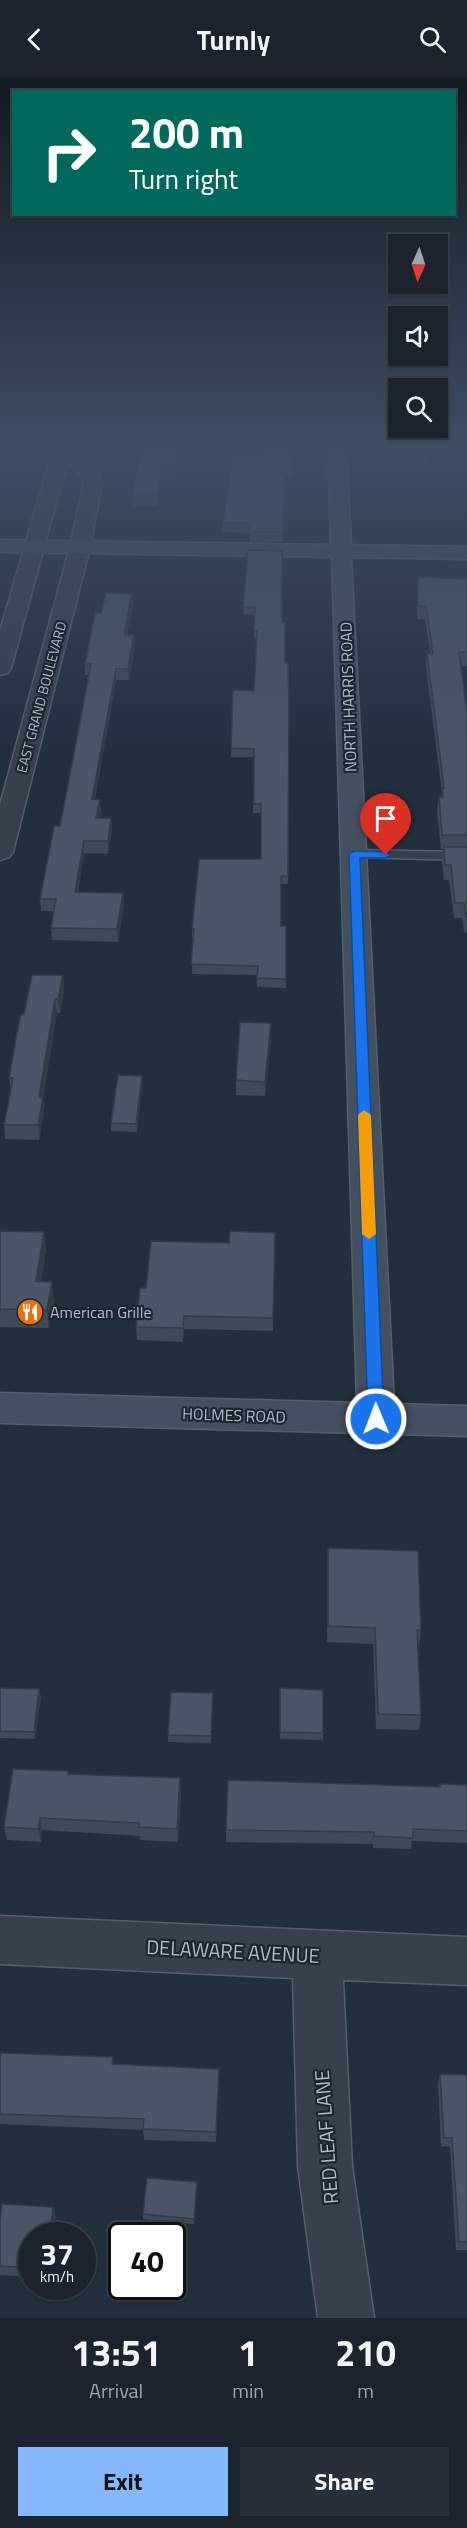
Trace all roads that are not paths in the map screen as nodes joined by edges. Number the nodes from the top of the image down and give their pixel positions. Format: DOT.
graph roads {
  1 [pos="34,547"];
  2 [pos="80,547"];
  3 [pos="108,548"];
  4 [pos="341,548"];
  5 [pos="341,552"];
  6 [pos="467,554"];
  7 [pos="0,668"];
  8 [pos="5,810"];
  9 [pos="0,852"];
  10 [pos="354,854"];
  11 [pos="467,856"];
  12 [pos="0,1408"];
  13 [pos="376,1419"];
  14 [pos="467,1421"];
  15 [pos="0,1940"];
  16 [pos="316,1954"];
  17 [pos="467,1961"];
  18 [pos="346,2318"];
  1 -- 7 [label="street, EAST GRAND BOULEVARD"];
  2 -- 8 [label="street, EAST GRAND BOULEVARD"];
  3 -- 5 [label="street"];
  4 -- 5 [label="street, NORTH HARRIS ROAD"];
  5 -- 6 [label="street"];
  5 -- 10 [label="street, NORTH HARRIS ROAD"];
  8 -- 9 [label="street, EAST GRAND BOULEVARD"];
  10 -- 11 [label="lane"];
  10 -- 13 [label="street, NORTH HARRIS ROAD"];
  12 -- 13 [label="street, HOLMES ROAD"];
  13 -- 14 [label="street, HOLMES ROAD"];
  15 -- 16 [label="street, DELAWARE AVENUE"];
  16 -- 17 [label="street, DELAWARE AVENUE"];
  16 -- 18 [label="street, RED LEAF LANE"];
}
